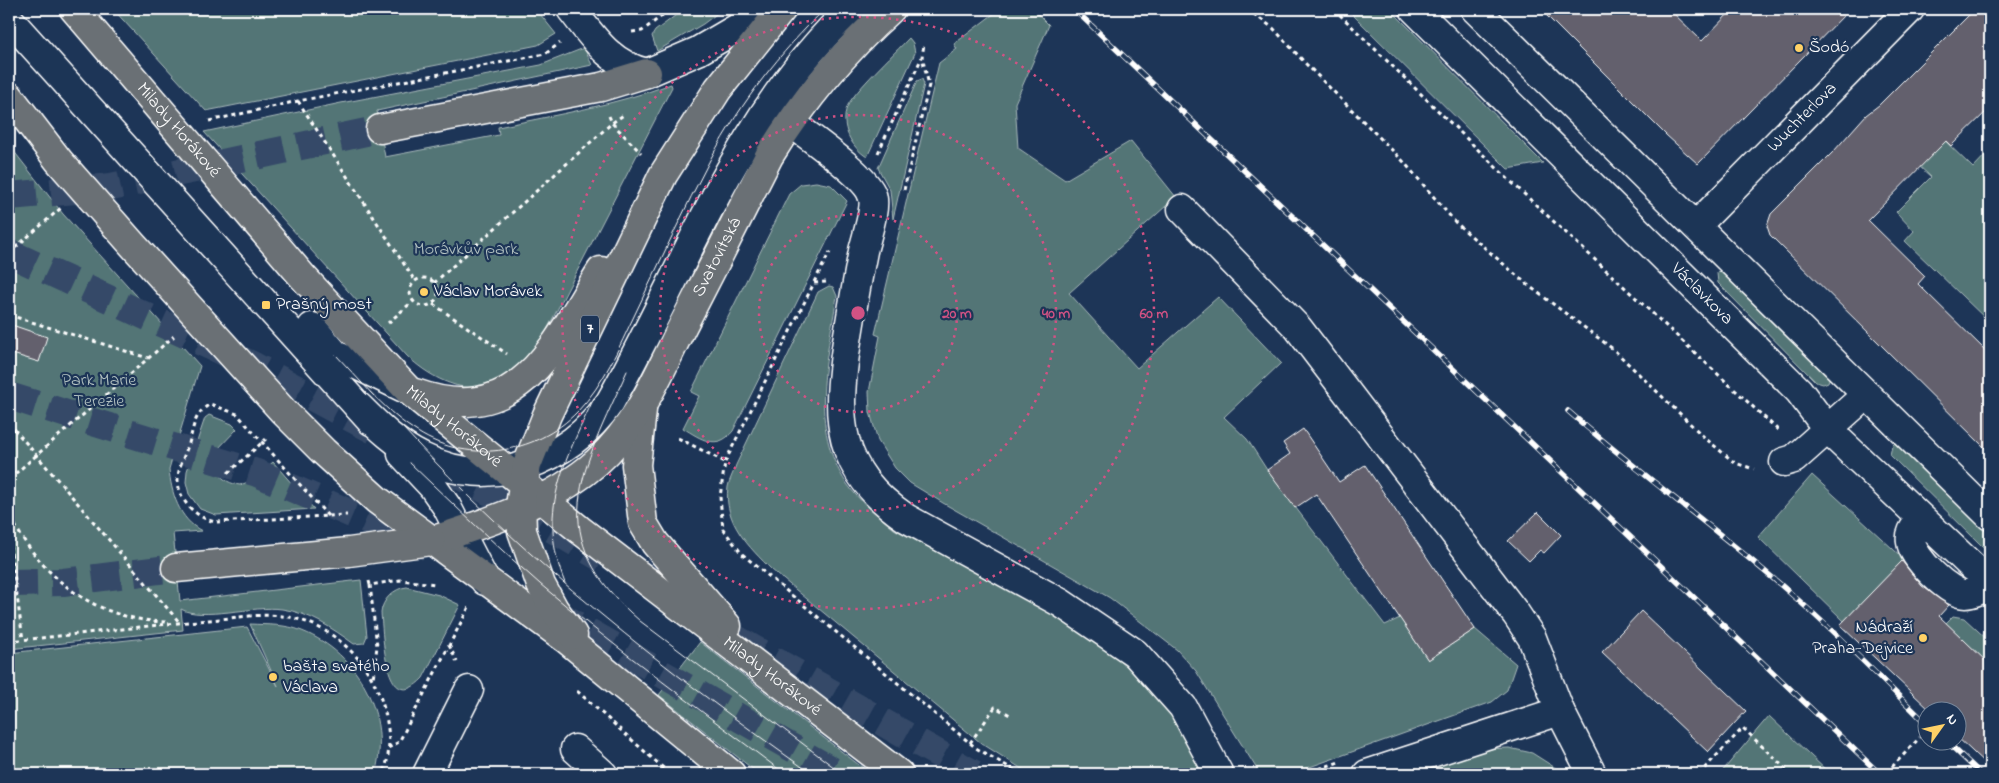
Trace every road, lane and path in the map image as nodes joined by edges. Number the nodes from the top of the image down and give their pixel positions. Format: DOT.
graph roads {
  1 [pos="21,9"];
  2 [pos="74,9"];
  3 [pos="571,9"];
  4 [pos="671,9"];
  5 [pos="770,9"];
  6 [pos="782,9"];
  7 [pos="851,9"];
  8 [pos="891,9"];
  9 [pos="1247,9"];
  10 [pos="1334,9"];
  11 [pos="1414,9"];
  12 [pos="1475,9"];
  13 [pos="1910,9"];
  14 [pos="9,19"];
  15 [pos="642,31"];
  16 [pos="564,39"];
  17 [pos="924,44"];
  18 [pos="922,57"];
  19 [pos="647,73"];
  20 [pos="9,96"];
  21 [pos="298,101"];
  22 [pos="205,122"];
  23 [pos="790,122"];
  24 [pos="380,129"];
  25 [pos="874,162"];
  26 [pos="663,175"];
  27 [pos="903,197"];
  28 [pos="66,205"];
  29 [pos="1182,209"];
  30 [pos="1696,226"];
  31 [pos="9,253"];
  32 [pos="415,281"];
  33 [pos="434,283"];
  34 [pos="856,284"];
  35 [pos="413,301"];
  36 [pos="433,304"];
  37 [pos="9,315"];
  38 [pos="388,323"];
  39 [pos="180,330"];
  40 [pos="508,354"];
  41 [pos="148,358"];
  42 [pos="408,390"];
  43 [pos="1866,395"];
  44 [pos="643,404"];
  45 [pos="359,407"];
  46 [pos="9,423"];
  47 [pos="1828,430"];
  48 [pos="678,438"];
  49 [pos="266,439"];
  50 [pos="262,442"];
  51 [pos="36,455"];
  52 [pos="1793,457"];
  53 [pos="725,462"];
  54 [pos="228,473"];
  55 [pos="9,479"];
  56 [pos="524,485"];
  57 [pos="9,510"];
  58 [pos="346,515"];
  59 [pos="328,516"];
  60 [pos="1990,516"];
  61 [pos="1921,518"];
  62 [pos="461,531"];
  63 [pos="9,537"];
  64 [pos="431,541"];
  65 [pos="176,568"];
  66 [pos="1990,578"];
  67 [pos="1990,584"];
  68 [pos="370,585"];
  69 [pos="478,592"];
  70 [pos="180,623"];
  71 [pos="23,640"];
  72 [pos="9,641"];
  73 [pos="602,668"];
  74 [pos="769,675"];
  75 [pos="373,680"];
  76 [pos="570,685"];
  77 [pos="469,690"];
  78 [pos="1560,711"];
  79 [pos="1012,716"];
  80 [pos="1916,741"];
  81 [pos="970,743"];
  82 [pos="388,748"];
  83 [pos="575,749"];
  84 [pos="1341,761"];
  85 [pos="1892,766"];
  86 [pos="383,774"];
  87 [pos="426,774"];
  88 [pos="603,774"];
  89 [pos="670,774"];
  90 [pos="731,774"];
  91 [pos="899,774"];
  92 [pos="1021,774"];
  93 [pos="1219,774"];
  94 [pos="1304,774"];
  95 [pos="1368,774"];
  96 [pos="1592,774"];
  97 [pos="1699,774"];
  98 [pos="1792,774"];
  1 -- 42 [label="street"];
  2 -- 42 [label="main road, Milady Horákové"];
  3 -- 19 [label="street"];
  4 -- 15 [label="path"];
  5 -- 19 [label="street"];
  6 -- 26 [label="main road, 7"];
  7 -- 56 [label="street"];
  8 -- 23 [label="main road, Svatovítská"];
  9 -- 52 [label="path"];
  10 -- 52 [label="path"];
  11 -- 47 [label="street, Václavkova"];
  12 -- 30 [label="street"];
  13 -- 30 [label="street, Wuchterlova"];
  14 -- 45 [label="street"];
  16 -- 21 [label="path"];
  17 -- 18 [label="path"];
  18 -- 25 [label="path"];
  18 -- 27 [label="path"];
  19 -- 24 [label="main road"];
  20 -- 64 [label="main road"];
  21 -- 22 [label="path"];
  21 -- 32 [label="path"];
  23 -- 34 [label="street"];
  23 -- 44 [label="main road, Svatovítská"];
  26 -- 33 [label="path"];
  26 -- 42 [label="main road"];
  26 -- 56 [label="main road, 7"];
  28 -- 31 [label="path"];
  29 -- 78 [label="street"];
  30 -- 43 [label="street"];
  32 -- 33 [label="path"];
  32 -- 35 [label="path"];
  33 -- 36 [label="path"];
  34 -- 53 [label="path"];
  34 -- 93 [label="street"];
  35 -- 36 [label="path"];
  35 -- 38 [label="path"];
  36 -- 40 [label="path"];
  37 -- 41 [label="path"];
  39 -- 41 [label="path"];
  41 -- 51 [label="path"];
  42 -- 56 [label="main road, Milady Horákové"];
  43 -- 47 [label="street"];
  43 -- 60 [label="street"];
  44 -- 56 [label="main road, Svatovítská"];
  44 -- 74 [label="main road"];
  45 -- 56 [label="street"];
  45 -- 62 [label="street"];
  46 -- 51 [label="path"];
  47 -- 52 [label="street"];
  47 -- 61 [label="street, Václavkova"];
  48 -- 53 [label="path"];
  49 -- 50 [label="path"];
  50 -- 54 [label="path"];
  50 -- 59 [label="path"];
  50 -- 59 [label="path"];
  51 -- 55 [label="path"];
  51 -- 70 [label="path"];
  53 -- 81 [label="path"];
  56 -- 62 [label="main road, Svatovítská"];
  56 -- 73 [label="main road"];
  56 -- 74 [label="main road, Milady Horákové"];
  57 -- 70 [label="path"];
  58 -- 59 [label="path"];
  61 -- 66 [label="street, Václavkova"];
  61 -- 67 [label="street"];
  62 -- 64 [label="main road, Svatovítská"];
  62 -- 69 [label="street"];
  63 -- 71 [label="path"];
  64 -- 65 [label="main road, Svatovítská"];
  64 -- 69 [label="main road"];
  68 -- 75 [label="path"];
  69 -- 73 [label="main road"];
  69 -- 82 [label="path"];
  70 -- 71 [label="path"];
  70 -- 75 [label="path"];
  71 -- 72 [label="path"];
  73 -- 90 [label="main road"];
  74 -- 91 [label="main road, Milady Horákové"];
  75 -- 82 [label="path"];
  76 -- 89 [label="path"];
  77 -- 87 [label="street"];
  78 -- 95 [label="street"];
  78 -- 96 [label="street"];
  79 -- 81 [label="path"];
  80 -- 85 [label="path"];
  81 -- 92 [label="path"];
  82 -- 86 [label="path"];
  83 -- 88 [label="street"];
  84 -- 94 [label="path"];
  97 -- 98 [label="path"];
}
